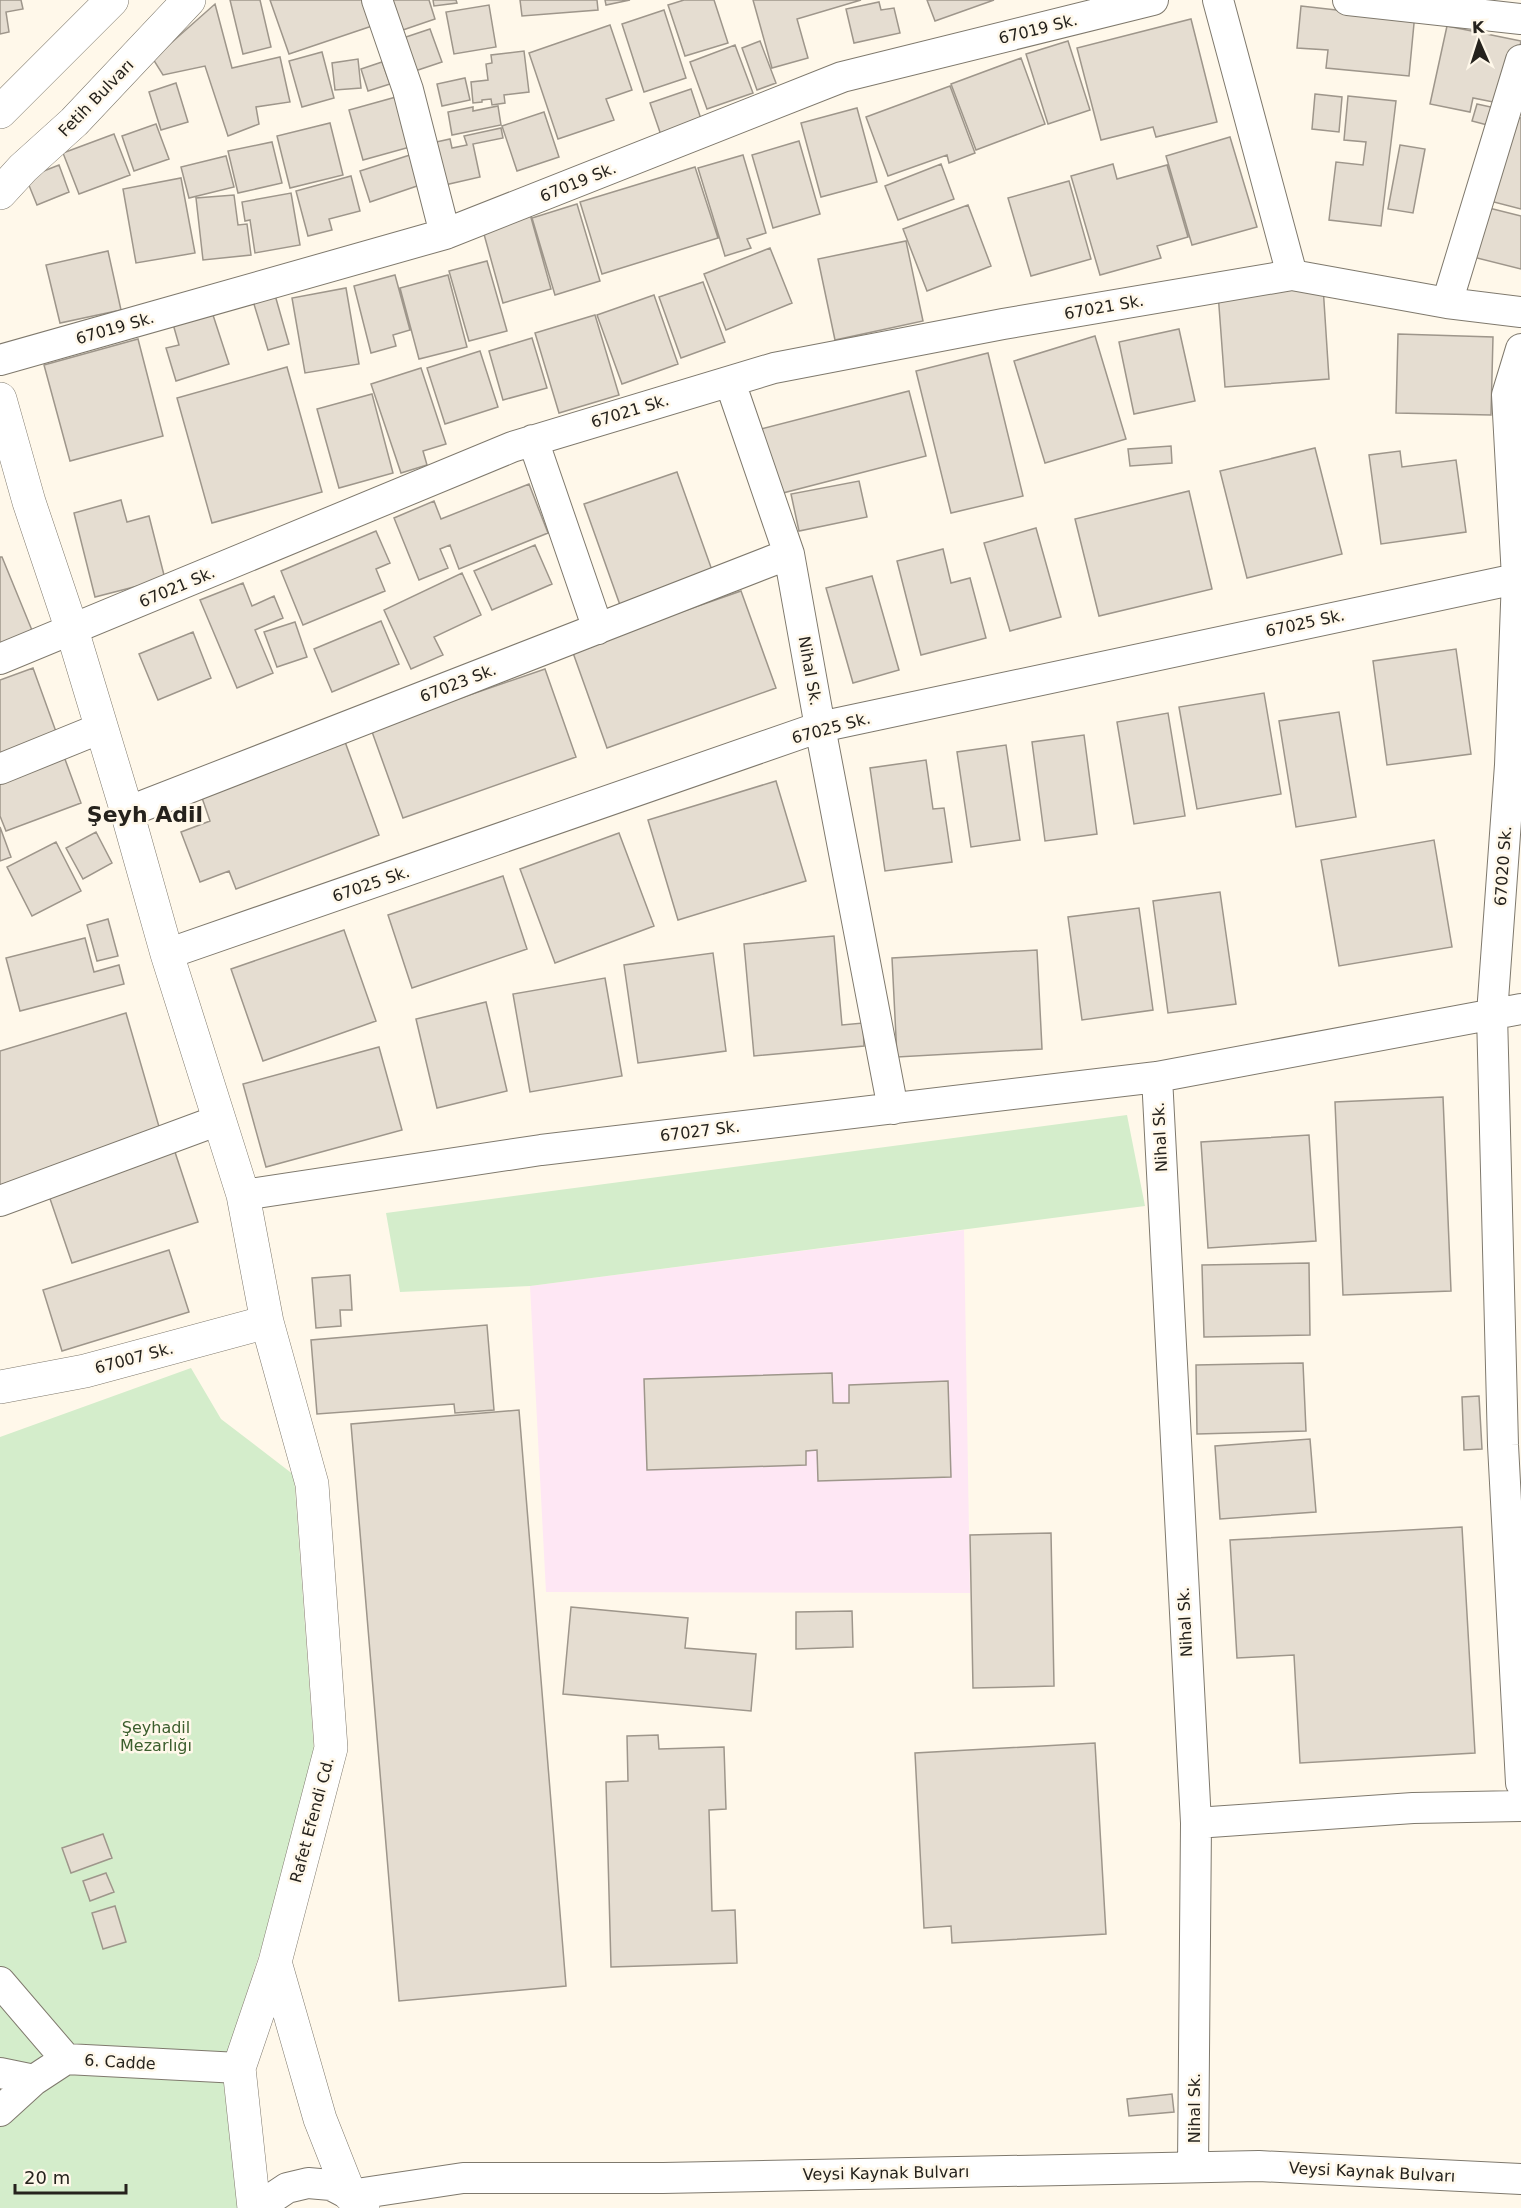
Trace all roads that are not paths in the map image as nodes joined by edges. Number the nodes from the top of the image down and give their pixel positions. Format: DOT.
graph roads {
  1 [pos="112,0"];
  2 [pos="189,0"];
  3 [pos="377,0"];
  4 [pos="1153,0"];
  5 [pos="1218,0"];
  6 [pos="1348,0"];
  7 [pos="1521,19"];
  8 [pos="1521,60"];
  9 [pos="0,112"];
  10 [pos="0,193"];
  11 [pos="446,234"];
  12 [pos="1293,275"];
  13 [pos="1447,303"];
  14 [pos="1521,312"];
  15 [pos="1521,350"];
  16 [pos="0,360"];
  17 [pos="730,382"];
  18 [pos="1514,395"];
  19 [pos="0,399"];
  20 [pos="533,440"];
  21 [pos="789,554"];
  22 [pos="1519,578"];
  23 [pos="598,629"];
  24 [pos="72,630"];
  25 [pos="0,659"];
  26 [pos="820,727"];
  27 [pos="101,728"];
  28 [pos="1516,765"];
  29 [pos="0,769"];
  30 [pos="127,812"];
  31 [pos="167,954"];
  32 [pos="1507,1011"];
  33 [pos="1157,1077"];
  34 [pos="893,1109"];
  35 [pos="219,1120"];
  36 [pos="243,1195"];
  37 [pos="0,1201"];
  38 [pos="267,1322"];
  39 [pos="0,1387"];
  40 [pos="1521,1783"];
  41 [pos="1521,1806"];
  42 [pos="1196,1823"];
  43 [pos="275,1962"];
  44 [pos="0,1982"];
  45 [pos="66,2059"];
  46 [pos="239,2068"];
  47 [pos="0,2073"];
  48 [pos="34,2080"];
  49 [pos="0,2111"];
  50 [pos="1193,2167"];
  51 [pos="1521,2180"];
  52 [pos="357,2202"];
  53 [pos="254,2208"];
  54 [pos="263,2208"];
  1 -- 9 [label="street"];
  2 -- 10 [label="street, Fetih Bulvarı"];
  3 -- 11 [label="street"];
  4 -- 11 [label="street, 67019 Sk."];
  5 -- 12 [label="street"];
  6 -- 7 [label="street"];
  8 -- 13 [label="street"];
  11 -- 16 [label="street, 67019 Sk."];
  12 -- 13 [label="street, 67021 Sk."];
  12 -- 17 [label="street, 67021 Sk."];
  13 -- 14 [label="street, 67021 Sk."];
  15 -- 18 [label="street"];
  17 -- 20 [label="street, 67021 Sk."];
  17 -- 21 [label="street, Nihal Sk."];
  18 -- 22 [label="street, 67020 Sk."];
  19 -- 24 [label="street, Rafet Efendi Cd."];
  20 -- 23 [label="street"];
  20 -- 24 [label="street, 67021 Sk."];
  21 -- 23 [label="street, 67023 Sk."];
  21 -- 26 [label="street, Nihal Sk."];
  22 -- 26 [label="street, 67025 Sk."];
  22 -- 28 [label="street, 67020 Sk."];
  23 -- 30 [label="street, 67023 Sk."];
  24 -- 25 [label="street, 67021 Sk."];
  24 -- 27 [label="street, Rafet Efendi Cd."];
  26 -- 31 [label="street, 67025 Sk."];
  26 -- 34 [label="street, Nihal Sk."];
  27 -- 29 [label="street"];
  27 -- 30 [label="street, Rafet Efendi Cd."];
  28 -- 32 [label="street, 67020 Sk."];
  30 -- 31 [label="street, Rafet Efendi Cd."];
  31 -- 35 [label="street, Rafet Efendi Cd."];
  32 -- 33 [label="street, 67027 Sk."];
  32 -- 40 [label="street, 67020 Sk."];
  33 -- 34 [label="street, 67027 Sk."];
  33 -- 42 [label="street, Nihal Sk."];
  34 -- 36 [label="street, 67027 Sk."];
  35 -- 36 [label="street, Rafet Efendi Cd."];
  35 -- 37 [label="street"];
  36 -- 38 [label="street, Rafet Efendi Cd."];
  38 -- 39 [label="street, 67007 Sk."];
  38 -- 43 [label="street, Rafet Efendi Cd."];
  41 -- 42 [label="street"];
  42 -- 50 [label="street, Nihal Sk."];
  43 -- 46 [label="street, Rafet Efendi Cd."];
  43 -- 52 [label="street"];
  44 -- 45 [label="street, 6. Cadde"];
  45 -- 46 [label="street, 6. Cadde"];
  45 -- 48 [label="street"];
  46 -- 53 [label="street, Rafet Efendi Cd."];
  47 -- 48 [label="street"];
  48 -- 49 [label="street"];
  50 -- 51 [label="street, Veysi Kaynak Bulvarı"];
  50 -- 52 [label="street, Veysi Kaynak Bulvarı"];
  52 -- 54 [label="street, Veysi Kaynak Bulvarı"];
}
